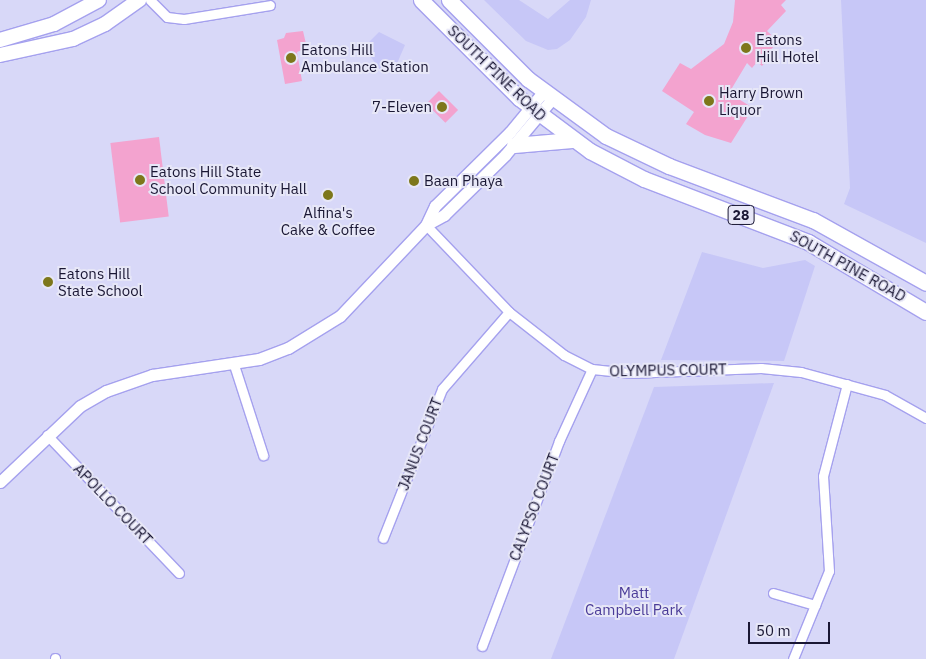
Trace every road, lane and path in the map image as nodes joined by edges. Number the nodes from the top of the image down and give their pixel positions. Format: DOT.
graph roads {
  1 [pos="99,0"];
  2 [pos="139,0"];
  3 [pos="150,0"];
  4 [pos="421,0"];
  5 [pos="449,0"];
  6 [pos="270,5"];
  7 [pos="0,40"];
  8 [pos="0,55"];
  9 [pos="548,96"];
  10 [pos="535,112"];
  11 [pos="572,140"];
  12 [pos="514,145"];
  13 [pos="426,225"];
  14 [pos="926,283"];
  15 [pos="509,312"];
  16 [pos="926,312"];
  17 [pos="234,365"];
  18 [pos="592,370"];
  19 [pos="847,384"];
  20 [pos="926,418"];
  21 [pos="47,435"];
  22 [pos="263,455"];
  23 [pos="0,482"];
  24 [pos="383,538"];
  25 [pos="179,573"];
  26 [pos="773,594"];
  27 [pos="815,605"];
  28 [pos="482,646"];
  29 [pos="793,659"];
  1 -- 7 [label="main road"];
  2 -- 8 [label="main road"];
  3 -- 6 [label="street"];
  4 -- 10 [label="highway, SOUTH PINE ROAD / 28"];
  5 -- 9 [label="highway, SOUTH PINE ROAD / 28"];
  9 -- 10 [label="street"];
  9 -- 14 [label="highway, SOUTH PINE ROAD / 28"];
  10 -- 11 [label="highway, SOUTH PINE ROAD / 28"];
  10 -- 12 [label="street"];
  10 -- 13 [label="street"];
  11 -- 12 [label="highway"];
  11 -- 16 [label="highway, SOUTH PINE ROAD / 28"];
  12 -- 13 [label="street"];
  13 -- 15 [label="street, OLYMPUS COURT"];
  13 -- 17 [label="street"];
  15 -- 18 [label="street, OLYMPUS COURT"];
  15 -- 24 [label="street, JANUS COURT"];
  17 -- 21 [label="street"];
  17 -- 22 [label="street"];
  18 -- 19 [label="street, OLYMPUS COURT"];
  18 -- 28 [label="street, CALYPSO COURT"];
  19 -- 20 [label="street, OLYMPUS COURT"];
  19 -- 27 [label="street"];
  21 -- 23 [label="street"];
  21 -- 25 [label="street, APOLLO COURT"];
  26 -- 27 [label="street"];
  27 -- 29 [label="street"];
}
